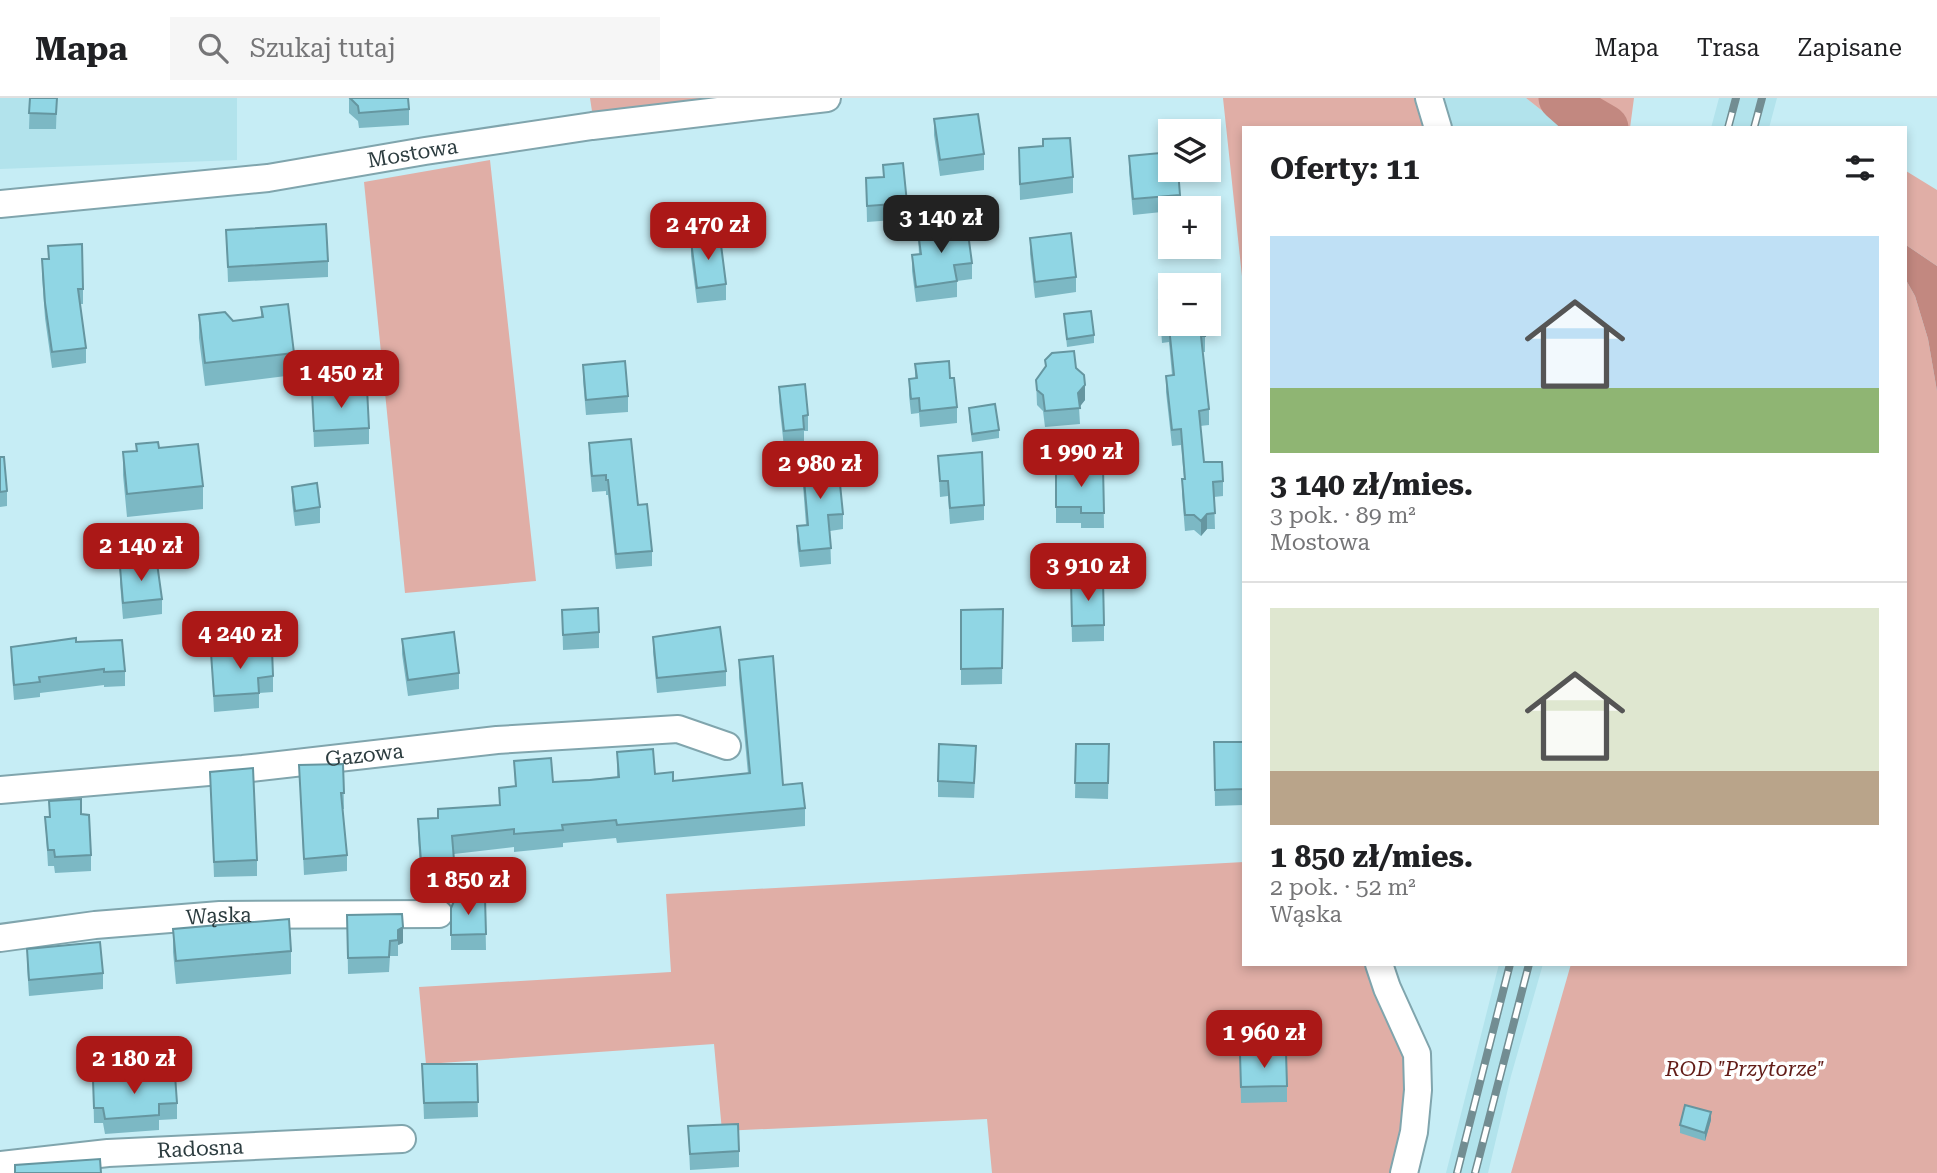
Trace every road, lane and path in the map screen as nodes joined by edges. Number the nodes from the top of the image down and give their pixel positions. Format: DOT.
graph roads {
  1 [pos="827,98"];
  2 [pos="1429,98"];
  3 [pos="1437,126"];
  4 [pos="0,204"];
  5 [pos="726,746"];
  6 [pos="0,790"];
  7 [pos="439,914"];
  8 [pos="0,938"];
  9 [pos="1380,966"];
  10 [pos="402,1139"];
  11 [pos="0,1164"];
  12 [pos="1404,1173"];
  1 -- 4 [label="street, Mostowa"];
  2 -- 3 [label="street"];
  5 -- 6 [label="street, Gazowa"];
  7 -- 8 [label="street, Wąska"];
  9 -- 12 [label="street"];
  10 -- 11 [label="street, Radosna"];
}
